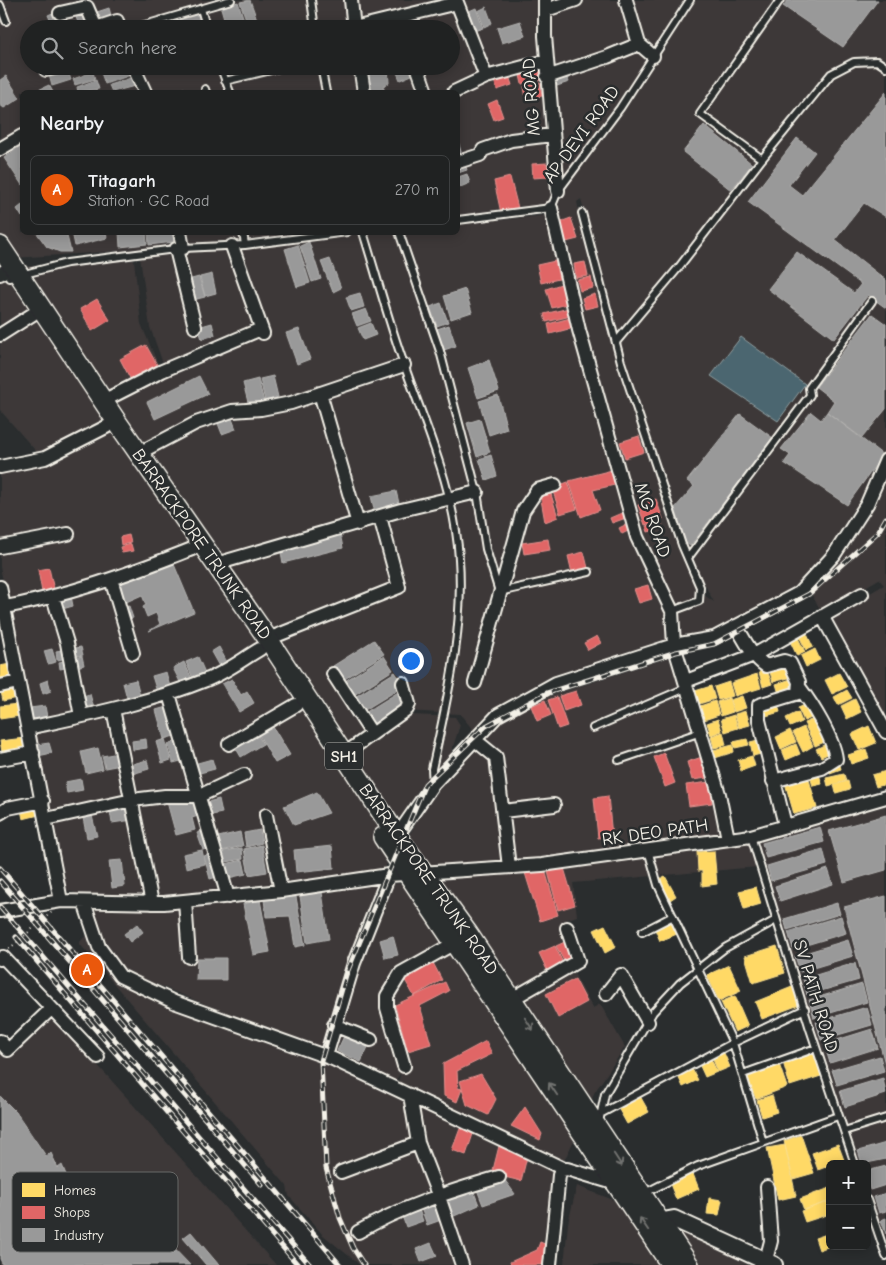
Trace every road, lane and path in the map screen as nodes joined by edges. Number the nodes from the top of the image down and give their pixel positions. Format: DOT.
graph roads {
  1 [pos="231,0"];
  2 [pos="311,0"];
  3 [pos="351,0"];
  4 [pos="576,0"];
  5 [pos="626,0"];
  6 [pos="690,0"];
  7 [pos="780,0"];
  8 [pos="456,2"];
  9 [pos="0,5"];
  10 [pos="546,5"];
  11 [pos="201,9"];
  12 [pos="60,13"];
  13 [pos="402,16"];
  14 [pos="93,20"];
  15 [pos="162,20"];
  16 [pos="204,20"];
  17 [pos="314,20"];
  18 [pos="353,20"];
  19 [pos="387,20"];
  20 [pos="403,20"];
  21 [pos="6,21"];
  22 [pos="639,44"];
  23 [pos="653,56"];
  24 [pos="546,61"];
  25 [pos="886,67"];
  26 [pos="137,75"];
  27 [pos="223,75"];
  28 [pos="250,75"];
  29 [pos="323,75"];
  30 [pos="361,75"];
  31 [pos="420,75"];
  32 [pos="547,77"];
  33 [pos="486,78"];
  34 [pos="225,81"];
  35 [pos="144,90"];
  36 [pos="229,90"];
  37 [pos="326,90"];
  38 [pos="364,90"];
  39 [pos="425,90"];
  40 [pos="459,90"];
  41 [pos="552,135"];
  42 [pos="20,137"];
  43 [pos="0,149"];
  44 [pos="762,159"];
  45 [pos="460,161"];
  46 [pos="558,191"];
  47 [pos="551,208"];
  48 [pos="582,213"];
  49 [pos="460,220"];
  50 [pos="180,235"];
  51 [pos="243,235"];
  52 [pos="301,235"];
  53 [pos="364,235"];
  54 [pos="400,235"];
  55 [pos="245,245"];
  56 [pos="0,246"];
  57 [pos="232,246"];
  58 [pos="179,248"];
  59 [pos="8,271"];
  60 [pos="872,302"];
  61 [pos="33,314"];
  62 [pos="195,327"];
  63 [pos="0,335"];
  64 [pos="616,342"];
  65 [pos="404,366"];
  66 [pos="320,393"];
  67 [pos="103,401"];
  68 [pos="108,426"];
  69 [pos="139,453"];
  70 [pos="886,460"];
  71 [pos="0,467"];
  72 [pos="554,485"];
  73 [pos="477,492"];
  74 [pos="450,498"];
  75 [pos="380,517"];
  76 [pos="358,524"];
  77 [pos="68,534"];
  78 [pos="0,547"];
  79 [pos="192,549"];
  80 [pos="688,558"];
  81 [pos="216,564"];
  82 [pos="590,572"];
  83 [pos="111,579"];
  84 [pos="0,587"];
  85 [pos="499,592"];
  86 [pos="862,594"];
  87 [pos="53,597"];
  88 [pos="2,608"];
  89 [pos="672,611"];
  90 [pos="822,616"];
  91 [pos="736,626"];
  92 [pos="264,644"];
  93 [pos="674,645"];
  94 [pos="133,653"];
  95 [pos="754,656"];
  96 [pos="333,674"];
  97 [pos="18,682"];
  98 [pos="403,683"];
  99 [pos="475,683"];
  100 [pos="687,684"];
  101 [pos="0,686"];
  102 [pos="800,688"];
  103 [pos="169,694"];
  104 [pos="296,705"];
  105 [pos="113,709"];
  106 [pos="81,716"];
  107 [pos="28,728"];
  108 [pos="593,728"];
  109 [pos="701,732"];
  110 [pos="886,732"];
  111 [pos="372,734"];
  112 [pos="475,740"];
  113 [pos="229,744"];
  114 [pos="33,753"];
  115 [pos="344,754"];
  116 [pos="0,759"];
  117 [pos="619,760"];
  118 [pos="244,775"];
  119 [pos="773,780"];
  120 [pos="433,784"];
  121 [pos="199,796"];
  122 [pos="886,796"];
  123 [pos="132,800"];
  124 [pos="43,801"];
  125 [pos="554,805"];
  126 [pos="503,811"];
  127 [pos="0,813"];
  128 [pos="266,815"];
  129 [pos="46,819"];
  130 [pos="784,825"];
  131 [pos="398,836"];
  132 [pos="751,836"];
  133 [pos="728,839"];
  134 [pos="648,850"];
  135 [pos="509,867"];
  136 [pos="406,874"];
  137 [pos="280,891"];
  138 [pos="228,897"];
  139 [pos="186,901"];
  140 [pos="84,902"];
  141 [pos="152,903"];
  142 [pos="57,906"];
  143 [pos="0,911"];
  144 [pos="673,916"];
  145 [pos="776,920"];
  146 [pos="567,928"];
  147 [pos="642,932"];
  148 [pos="462,939"];
  149 [pos="10,949"];
  150 [pos="188,957"];
  151 [pos="0,959"];
  152 [pos="698,969"];
  153 [pos="606,994"];
  154 [pos="512,999"];
  155 [pos="51,1009"];
  156 [pos="805,1009"];
  157 [pos="648,1022"];
  158 [pos="334,1025"];
  159 [pos="371,1040"];
  160 [pos="0,1041"];
  161 [pos="733,1043"];
  162 [pos="816,1048"];
  163 [pos="326,1056"];
  164 [pos="98,1057"];
  165 [pos="404,1066"];
  166 [pos="743,1074"];
  167 [pos="410,1095"];
  168 [pos="838,1116"];
  169 [pos="886,1118"];
  170 [pos="599,1121"];
  171 [pos="844,1132"];
  172 [pos="763,1142"];
  173 [pos="418,1143"];
  174 [pos="854,1160"];
  175 [pos="564,1169"];
  176 [pos="341,1172"];
  177 [pos="499,1177"];
  178 [pos="617,1184"];
  179 [pos="767,1187"];
  180 [pos="439,1197"];
  181 [pos="635,1199"];
  182 [pos="869,1205"];
  183 [pos="658,1222"];
  184 [pos="358,1232"];
  185 [pos="886,1256"];
  186 [pos="770,1263"];
  187 [pos="462,1265"];
  188 [pos="550,1265"];
  189 [pos="671,1265"];
  190 [pos="689,1265"];
  1 -- 11 [label="lane"];
  2 -- 17 [label="lane"];
  3 -- 18 [label="street"];
  4 -- 10 [label="street"];
  5 -- 22 [label="street"];
  6 -- 23 [label="lane, AP DEVI ROAD"];
  7 -- 44 [label="lane"];
  8 -- 13 [label="street"];
  8 -- 33 [label="street"];
  9 -- 21 [label="lane"];
  10 -- 24 [label="street, MG ROAD"];
  11 -- 15 [label="lane"];
  11 -- 16 [label="lane"];
  12 -- 14 [label="street"];
  13 -- 19 [label="street"];
  13 -- 20 [label="street"];
  22 -- 23 [label="street"];
  22 -- 32 [label="street"];
  23 -- 46 [label="lane, AP DEVI ROAD"];
  24 -- 32 [label="street, MG ROAD"];
  24 -- 33 [label="street"];
  25 -- 44 [label="lane"];
  26 -- 35 [label="street"];
  27 -- 34 [label="lane"];
  28 -- 34 [label="lane"];
  29 -- 37 [label="lane"];
  30 -- 38 [label="street"];
  31 -- 39 [label="street"];
  32 -- 41 [label="street, MG ROAD"];
  33 -- 40 [label="street"];
  34 -- 36 [label="lane"];
  41 -- 45 [label="street"];
  41 -- 46 [label="street, MG ROAD"];
  42 -- 43 [label="street"];
  44 -- 64 [label="lane"];
  46 -- 47 [label="lane, AP DEVI ROAD"];
  47 -- 49 [label="lane, AP DEVI ROAD"];
  47 -- 89 [label="street, MG ROAD"];
  48 -- 64 [label="lane"];
  50 -- 58 [label="street"];
  51 -- 55 [label="lane"];
  52 -- 55 [label="lane"];
  53 -- 65 [label="lane"];
  54 -- 73 [label="lane"];
  55 -- 57 [label="lane"];
  56 -- 59 [label="main road, BARRACKPORE TRUNK ROAD / SH1"];
  57 -- 58 [label="lane"];
  57 -- 67 [label="street"];
  58 -- 59 [label="lane"];
  58 -- 62 [label="street"];
  59 -- 61 [label="main road, BARRACKPORE TRUNK ROAD / SH1"];
  59 -- 67 [label="main road, BARRACKPORE TRUNK ROAD / SH1"];
  60 -- 80 [label="lane"];
  61 -- 63 [label="street"];
  61 -- 68 [label="main road, BARRACKPORE TRUNK ROAD / SH1"];
  64 -- 80 [label="lane"];
  65 -- 66 [label="street"];
  65 -- 74 [label="lane"];
  66 -- 69 [label="street"];
  66 -- 76 [label="street"];
  67 -- 69 [label="main road, BARRACKPORE TRUNK ROAD / SH1"];
  68 -- 71 [label="street"];
  68 -- 79 [label="main road, BARRACKPORE TRUNK ROAD / SH1"];
  69 -- 81 [label="main road, BARRACKPORE TRUNK ROAD / SH1"];
  70 -- 91 [label="street"];
  72 -- 85 [label="street"];
  73 -- 74 [label="street"];
  73 -- 85 [label="lane"];
  74 -- 75 [label="street"];
  74 -- 120 [label="lane"];
  75 -- 76 [label="street"];
  75 -- 92 [label="street"];
  76 -- 81 [label="street"];
  77 -- 78 [label="street"];
  79 -- 83 [label="street"];
  79 -- 92 [label="main road, BARRACKPORE TRUNK ROAD / SH1"];
  80 -- 89 [label="lane"];
  81 -- 92 [label="main road, BARRACKPORE TRUNK ROAD / SH1"];
  82 -- 85 [label="lane"];
  83 -- 87 [label="street"];
  83 -- 94 [label="street"];
  84 -- 88 [label="street"];
  85 -- 99 [label="street"];
  86 -- 90 [label="street"];
  87 -- 88 [label="street"];
  87 -- 106 [label="street"];
  88 -- 97 [label="street"];
  89 -- 93 [label="street, MG ROAD"];
  90 -- 95 [label="street"];
  90 -- 110 [label="street"];
  91 -- 93 [label="street"];
  91 -- 95 [label="street"];
  92 -- 103 [label="street"];
  92 -- 104 [label="main road, BARRACKPORE TRUNK ROAD / SH1"];
  92 -- 115 [label="main road, BARRACKPORE TRUNK ROAD / SH1"];
  93 -- 100 [label="street, MG ROAD"];
  93 -- 112 [label="street"];
  95 -- 100 [label="street"];
  95 -- 102 [label="street"];
  96 -- 111 [label="street"];
  97 -- 101 [label="street"];
  97 -- 107 [label="street"];
  98 -- 111 [label="street"];
  100 -- 108 [label="lane"];
  100 -- 109 [label="street, MG ROAD"];
  102 -- 119 [label="street"];
  102 -- 119 [label="street"];
  103 -- 105 [label="street"];
  103 -- 121 [label="street"];
  104 -- 113 [label="street"];
  104 -- 136 [label="main road, BARRACKPORE TRUNK ROAD / SH1"];
  105 -- 106 [label="street"];
  105 -- 123 [label="street"];
  106 -- 107 [label="street"];
  107 -- 114 [label="street"];
  109 -- 117 [label="lane"];
  109 -- 133 [label="street, MG ROAD"];
  111 -- 115 [label="street"];
  112 -- 120 [label="street"];
  112 -- 126 [label="street"];
  114 -- 116 [label="street"];
  114 -- 124 [label="street"];
  115 -- 131 [label="main road, BARRACKPORE TRUNK ROAD / SH1"];
  118 -- 121 [label="street"];
  119 -- 130 [label="street"];
  120 -- 131 [label="street"];
  121 -- 123 [label="street"];
  121 -- 138 [label="street"];
  122 -- 130 [label="street, RK DEO PATH"];
  123 -- 129 [label="street"];
  123 -- 141 [label="street"];
  124 -- 127 [label="street"];
  124 -- 129 [label="street"];
  125 -- 126 [label="street"];
  126 -- 135 [label="street"];
  128 -- 137 [label="street"];
  129 -- 142 [label="street"];
  130 -- 132 [label="street, RK DEO PATH"];
  131 -- 136 [label="main road, BARRACKPORE TRUNK ROAD / SH1"];
  132 -- 133 [label="street, RK DEO PATH"];
  132 -- 145 [label="lane, SV PATH ROAD"];
  133 -- 134 [label="street, RK DEO PATH"];
  134 -- 135 [label="street, RK DEO PATH"];
  134 -- 144 [label="lane"];
  135 -- 136 [label="street, RK DEO PATH"];
  136 -- 137 [label="street, RK DEO PATH"];
  136 -- 148 [label="main road, BARRACKPORE TRUNK ROAD / SH1"];
  136 -- 158 [label="street"];
  137 -- 138 [label="street, RK DEO PATH"];
  138 -- 139 [label="street, RK DEO PATH"];
  139 -- 141 [label="street, RK DEO PATH"];
  139 -- 150 [label="street"];
  140 -- 141 [label="street, RK DEO PATH"];
  140 -- 142 [label="street, RK DEO PATH"];
  140 -- 163 [label="street"];
  142 -- 143 [label="street, RK DEO PATH"];
  142 -- 149 [label="path, bridge"];
  144 -- 147 [label="lane"];
  144 -- 152 [label="lane"];
  145 -- 152 [label="lane"];
  145 -- 156 [label="lane, SV PATH ROAD"];
  146 -- 154 [label="street"];
  148 -- 154 [label="main road, BARRACKPORE TRUNK ROAD / SH1"];
  148 -- 165 [label="street"];
  178 -- 148 [label="main road, BARRACKPORE TRUNK ROAD / SH1, one-way"];
  151 -- 155 [label="street"];
  152 -- 157 [label="lane"];
  152 -- 161 [label="lane"];
  153 -- 157 [label="street"];
  154 -- 170 [label="main road, BARRACKPORE TRUNK ROAD / SH1, one-way"];
  155 -- 160 [label="street"];
  155 -- 164 [label="street"];
  156 -- 161 [label="lane"];
  156 -- 162 [label="lane, SV PATH ROAD"];
  157 -- 170 [label="lane"];
  158 -- 159 [label="street"];
  158 -- 163 [label="street"];
  161 -- 166 [label="lane"];
  161 -- 170 [label="lane"];
  162 -- 166 [label="lane"];
  162 -- 168 [label="lane, SV PATH ROAD"];
  163 -- 167 [label="street"];
  166 -- 172 [label="lane"];
  167 -- 173 [label="street"];
  167 -- 175 [label="street"];
  168 -- 171 [label="lane, SV PATH ROAD"];
  168 -- 172 [label="lane"];
  169 -- 171 [label="lane"];
  170 -- 181 [label="main road, BARRACKPORE TRUNK ROAD / SH1, one-way"];
  171 -- 174 [label="lane, SV PATH ROAD"];
  172 -- 181 [label="lane"];
  173 -- 176 [label="street"];
  173 -- 180 [label="street"];
  175 -- 178 [label="street"];
  175 -- 188 [label="street"];
  177 -- 180 [label="street"];
  178 -- 181 [label="main road, BARRACKPORE TRUNK ROAD / SH1"];
  179 -- 186 [label="street"];
  180 -- 184 [label="street"];
  180 -- 187 [label="street"];
  181 -- 183 [label="main road, BARRACKPORE TRUNK ROAD / SH1"];
  189 -- 181 [label="main road, BARRACKPORE TRUNK ROAD / SH1, one-way"];
  182 -- 185 [label="lane"];
  183 -- 186 [label="street"];
  183 -- 190 [label="main road, BARRACKPORE TRUNK ROAD / SH1"];
}
